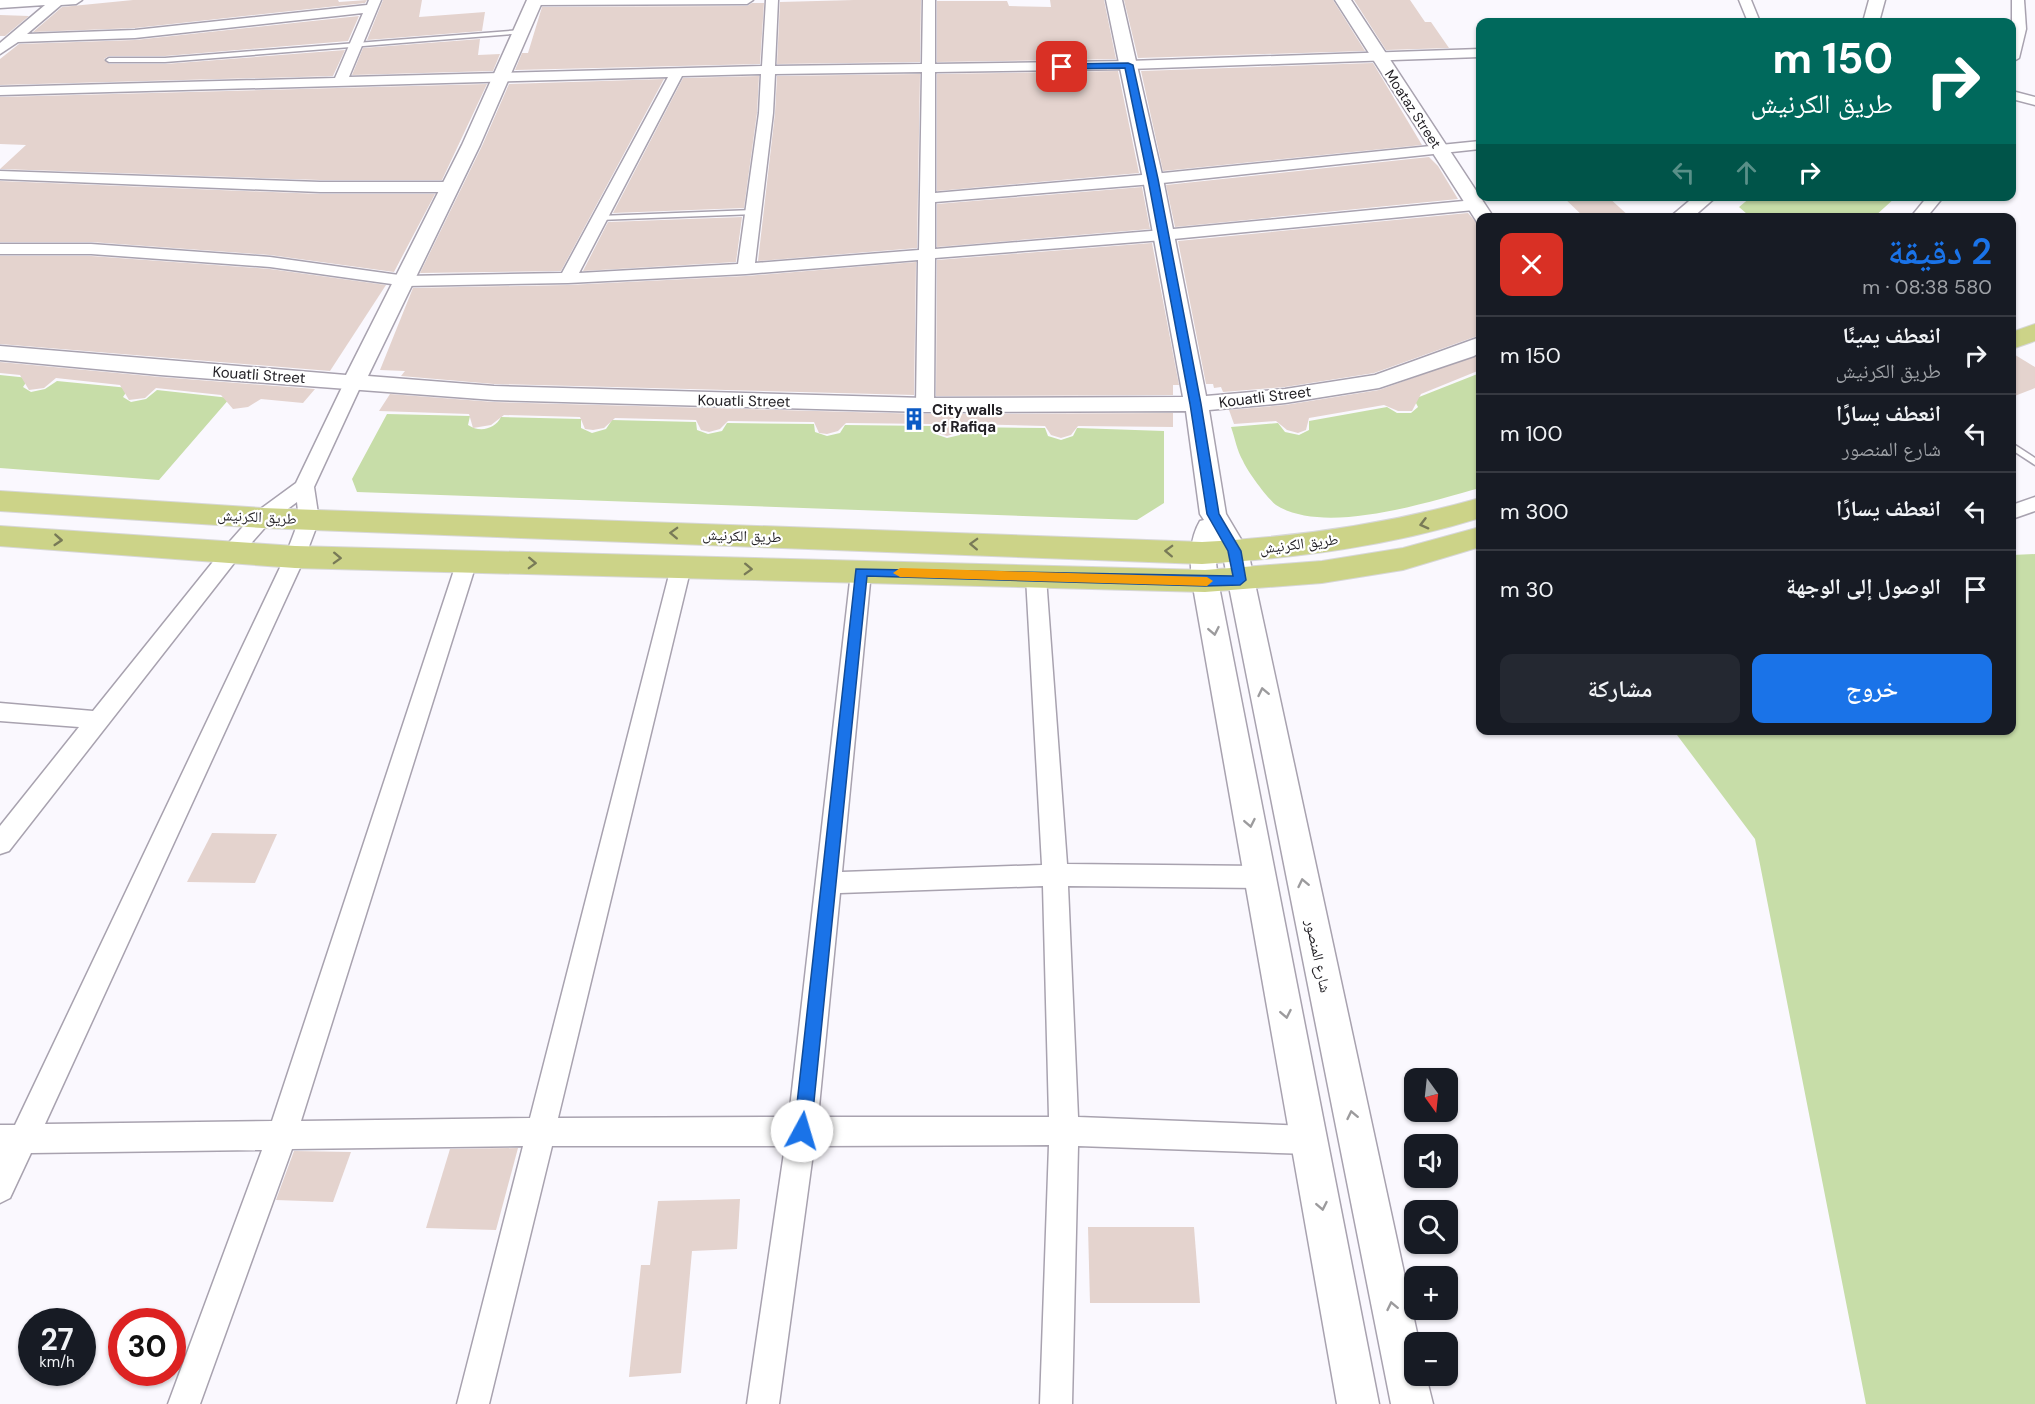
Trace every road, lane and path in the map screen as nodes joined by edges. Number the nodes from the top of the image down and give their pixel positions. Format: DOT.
graph roads {
  1 [pos="76,0"];
  2 [pos="535,0"];
  3 [pos="747,0"];
  4 [pos="772,0"];
  5 [pos="929,0"];
  6 [pos="1114,0"];
  7 [pos="1343,0"];
  8 [pos="1745,0"];
  9 [pos="1877,0"];
  10 [pos="2018,0"];
  11 [pos="58,1"];
  12 [pos="0,4"];
  13 [pos="373,4"];
  14 [pos="1752,18"];
  15 [pos="1872,18"];
  16 [pos="522,32"];
  17 [pos="14,38"];
  18 [pos="2016,44"];
  19 [pos="357,46"];
  20 [pos="0,50"];
  21 [pos="1476,53"];
  22 [pos="1380,58"];
  23 [pos="109,60"];
  24 [pos="1128,65"];
  25 [pos="769,70"];
  26 [pos="929,70"];
  27 [pos="677,73"];
  28 [pos="504,77"];
  29 [pos="340,83"];
  30 [pos="0,91"];
  31 [pos="2016,96"];
  32 [pos="2035,101"];
  33 [pos="1476,146"];
  34 [pos="1441,151"];
  35 [pos="0,175"];
  36 [pos="1153,179"];
  37 [pos="451,187"];
  38 [pos="927,198"];
  39 [pos="1701,201"];
  40 [pos="1932,201"];
  41 [pos="1479,211"];
  42 [pos="753,212"];
  43 [pos="1686,213"];
  44 [pos="1922,213"];
  45 [pos="599,218"];
  46 [pos="1163,235"];
  47 [pos="0,249"];
  48 [pos="927,254"];
  49 [pos="746,269"];
  50 [pos="568,278"];
  51 [pos="405,281"];
  52 [pos="2035,308"];
  53 [pos="2016,315"];
  54 [pos="2035,332"];
  55 [pos="2016,339"];
  56 [pos="1476,345"];
  57 [pos="0,353"];
  58 [pos="354,381"];
  59 [pos="1196,404"];
  60 [pos="925,405"];
  61 [pos="2016,449"];
  62 [pos="2035,462"];
  63 [pos="304,487"];
  64 [pos="0,501"];
  65 [pos="2035,504"];
  66 [pos="1476,509"];
  67 [pos="2016,511"];
  68 [pos="1213,514"];
  69 [pos="262,518"];
  70 [pos="309,520"];
  71 [pos="0,536"];
  72 [pos="1476,538"];
  73 [pos="231,553"];
  74 [pos="296,557"];
  75 [pos="467,561"];
  76 [pos="1237,566"];
  77 [pos="681,567"];
  78 [pos="1204,567"];
  79 [pos="861,572"];
  80 [pos="1036,577"];
  81 [pos="0,712"];
  82 [pos="99,720"];
  83 [pos="0,844"];
  84 [pos="1055,875"];
  85 [pos="1260,877"];
  86 [pos="828,883"];
  87 [pos="802,1131"];
  88 [pos="1064,1131"];
  89 [pos="540,1132"];
  90 [pos="282,1136"];
  91 [pos="11,1140"];
  92 [pos="1309,1140"];
  93 [pos="0,1188"];
  94 [pos="184,1404"];
  95 [pos="473,1404"];
  96 [pos="763,1404"];
  97 [pos="1056,1404"];
  98 [pos="1358,1404"];
  99 [pos="1412,1404"];
  1 -- 11 [label="street"];
  2 -- 3 [label="street"];
  2 -- 16 [label="street"];
  4 -- 25 [label="street"];
  5 -- 26 [label="street"];
  6 -- 24 [label="street, شارع المنصور"];
  7 -- 22 [label="street, Moataz Street"];
  8 -- 14 [label="street"];
  9 -- 15 [label="street"];
  10 -- 18 [label="street"];
  11 -- 12 [label="street"];
  11 -- 17 [label="street"];
  13 -- 17 [label="street"];
  13 -- 19 [label="street"];
  16 -- 19 [label="lane"];
  16 -- 28 [label="street"];
  17 -- 20 [label="street"];
  19 -- 23 [label="lane"];
  19 -- 29 [label="street"];
  21 -- 22 [label="street"];
  22 -- 24 [label="street"];
  22 -- 34 [label="street, Moataz Street"];
  24 -- 26 [label="street"];
  24 -- 36 [label="street, شارع المنصور"];
  25 -- 26 [label="street"];
  25 -- 27 [label="street"];
  25 -- 42 [label="street"];
  26 -- 38 [label="street"];
  27 -- 28 [label="street"];
  27 -- 45 [label="street"];
  28 -- 29 [label="street"];
  28 -- 37 [label="street"];
  29 -- 30 [label="street"];
  31 -- 32 [label="street"];
  33 -- 34 [label="street"];
  34 -- 36 [label="street"];
  34 -- 41 [label="street, Moataz Street"];
  35 -- 37 [label="street"];
  36 -- 38 [label="street"];
  36 -- 46 [label="street, شارع المنصور"];
  37 -- 51 [label="street"];
  38 -- 48 [label="street"];
  39 -- 43 [label="street"];
  40 -- 44 [label="street"];
  41 -- 46 [label="street"];
  42 -- 45 [label="lane"];
  42 -- 49 [label="street"];
  45 -- 50 [label="street"];
  46 -- 48 [label="street"];
  46 -- 59 [label="street, شارع المنصور"];
  47 -- 51 [label="street"];
  48 -- 49 [label="street"];
  48 -- 60 [label="street"];
  49 -- 50 [label="street"];
  50 -- 51 [label="street"];
  51 -- 58 [label="street"];
  52 -- 53 [label="main road"];
  54 -- 55 [label="main road"];
  56 -- 59 [label="street, Kouatli Street"];
  57 -- 58 [label="street, Kouatli Street"];
  58 -- 60 [label="street, Kouatli Street"];
  58 -- 63 [label="street"];
  59 -- 60 [label="street, Kouatli Street"];
  59 -- 68 [label="street, شارع المنصور"];
  61 -- 62 [label="lane"];
  63 -- 69 [label="street"];
  63 -- 70 [label="street"];
  64 -- 69 [label="main road, طريق الكرنيش"];
  65 -- 67 [label="street"];
  66 -- 76 [label="main road, طريق الكرنيش, one-way"];
  68 -- 76 [label="street, شارع المنصور"];
  68 -- 78 [label="street, شارع المنصور"];
  69 -- 70 [label="main road, طريق الكرنيش"];
  69 -- 73 [label="street"];
  70 -- 74 [label="street"];
  78 -- 70 [label="main road, طريق الكرنيش, one-way"];
  71 -- 73 [label="main road, طريق الكرنيش, one-way"];
  72 -- 76 [label="main road, طريق الكرنيش"];
  73 -- 74 [label="main road, طريق الكرنيش"];
  73 -- 82 [label="street"];
  74 -- 75 [label="main road, طريق الكرنيش, one-way"];
  74 -- 91 [label="street"];
  75 -- 77 [label="main road, طريق الكرنيش, one-way"];
  75 -- 90 [label="street"];
  76 -- 78 [label="main road, طريق الكرنيش"];
  99 -- 76 [label="street, شارع المنصور, one-way"];
  77 -- 79 [label="main road, طريق الكرنيش, one-way"];
  77 -- 89 [label="street"];
  78 -- 80 [label="main road, طريق الكرنيش"];
  78 -- 85 [label="street, شارع المنصور, one-way"];
  79 -- 80 [label="main road, طريق الكرنيش"];
  79 -- 86 [label="street"];
  80 -- 84 [label="street"];
  81 -- 82 [label="street"];
  82 -- 83 [label="street"];
  84 -- 85 [label="street"];
  84 -- 86 [label="street"];
  84 -- 88 [label="street"];
  85 -- 92 [label="street, شارع المنصور, one-way"];
  86 -- 87 [label="street"];
  87 -- 88 [label="street"];
  87 -- 89 [label="street"];
  87 -- 96 [label="street"];
  88 -- 92 [label="street"];
  88 -- 97 [label="street"];
  89 -- 90 [label="street"];
  89 -- 95 [label="street"];
  90 -- 91 [label="street"];
  90 -- 94 [label="street"];
  91 -- 93 [label="street"];
  92 -- 98 [label="street, شارع المنصور, one-way"];
}
